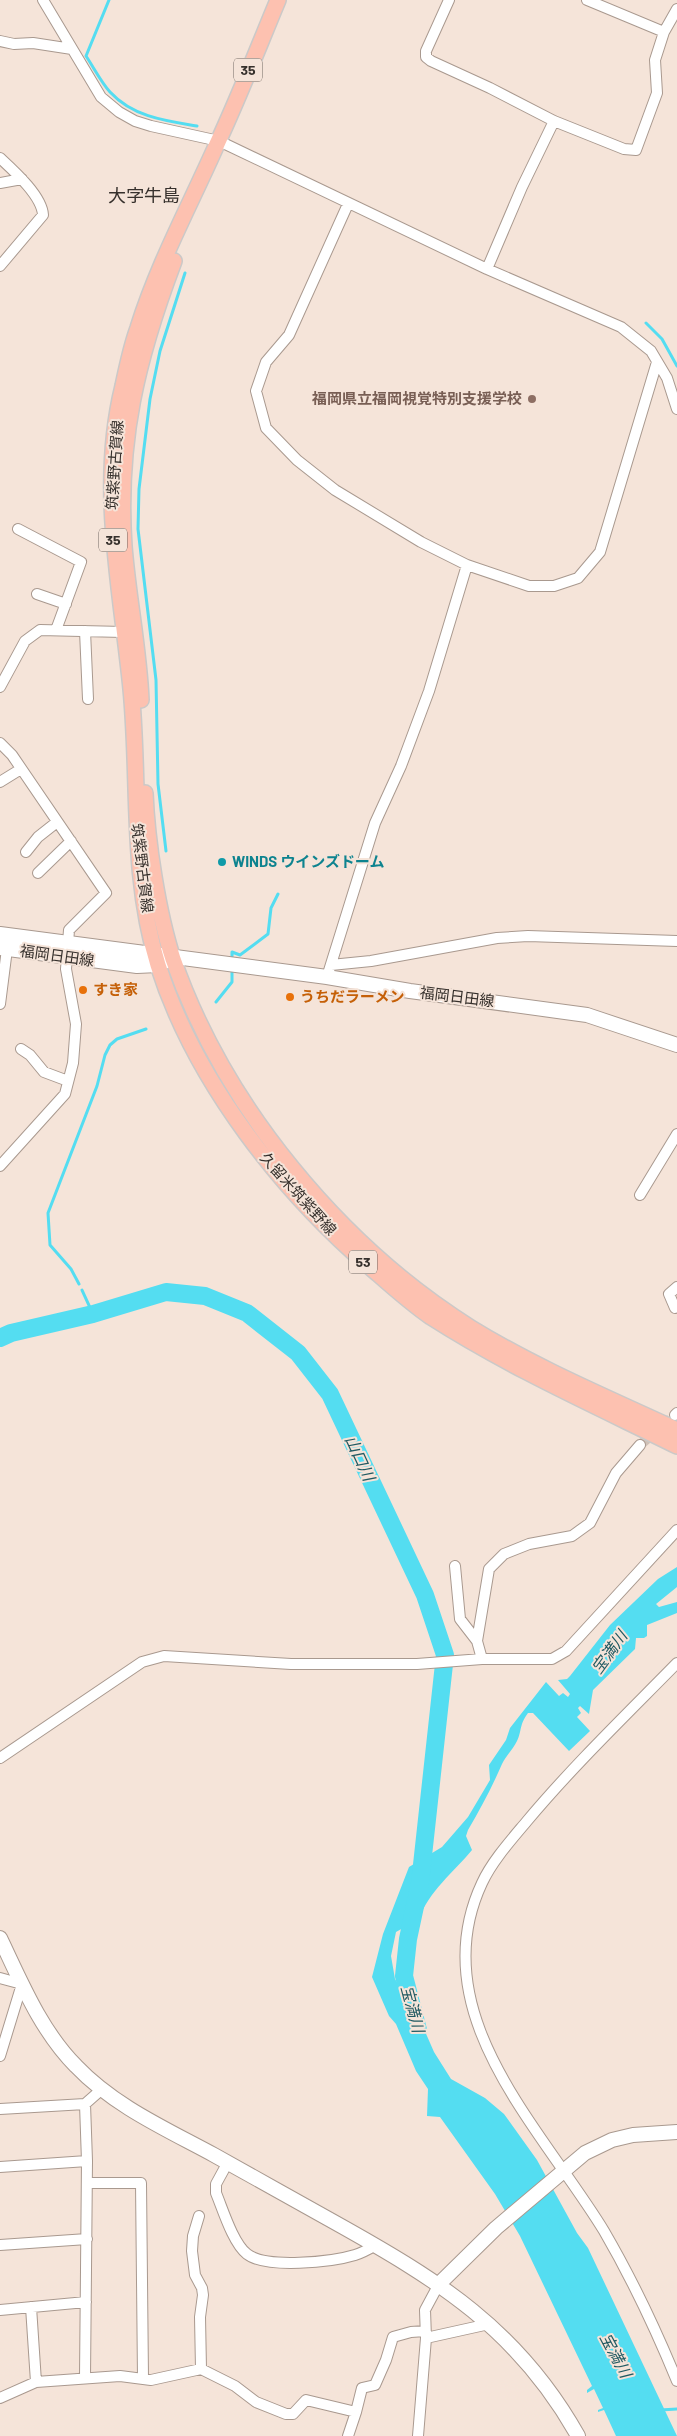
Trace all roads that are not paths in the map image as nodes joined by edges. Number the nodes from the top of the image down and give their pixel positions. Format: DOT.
graph roads {
  1 [pos="43,0"];
  2 [pos="278,0"];
  3 [pos="449,0"];
  4 [pos="587,0"];
  5 [pos="677,9"];
  6 [pos="664,32"];
  7 [pos="0,41"];
  8 [pos="72,49"];
  9 [pos="554,121"];
  10 [pos="219,141"];
  11 [pos="0,158"];
  12 [pos="22,179"];
  13 [pos="0,184"];
  14 [pos="348,204"];
  15 [pos="0,266"];
  16 [pos="488,269"];
  17 [pos="657,362"];
  18 [pos="677,410"];
  19 [pos="18,529"];
  20 [pos="467,565"];
  21 [pos="37,594"];
  22 [pos="66,604"];
  23 [pos="56,630"];
  24 [pos="85,631"];
  25 [pos="123,632"];
  26 [pos="0,687"];
  27 [pos="88,699"];
  28 [pos="0,743"];
  29 [pos="21,768"];
  30 [pos="0,782"];
  31 [pos="58,822"];
  32 [pos="71,841"];
  33 [pos="26,852"];
  34 [pos="38,873"];
  35 [pos="0,934"];
  36 [pos="677,941"];
  37 [pos="4,948"];
  38 [pos="67,951"];
  39 [pos="173,958"];
  40 [pos="157,960"];
  41 [pos="329,971"];
  42 [pos="0,1004"];
  43 [pos="677,1045"];
  44 [pos="21,1048"];
  45 [pos="68,1080"];
  46 [pos="677,1134"];
  47 [pos="0,1166"];
  48 [pos="640,1195"];
  49 [pos="677,1287"];
  50 [pos="675,1308"];
  51 [pos="677,1430"];
  52 [pos="640,1445"];
  53 [pos="677,1446"];
  54 [pos="677,1530"];
  55 [pos="455,1566"];
  56 [pos="478,1641"];
  57 [pos="480,1660"];
  58 [pos="677,1663"];
  59 [pos="0,1758"];
  60 [pos="0,1938"];
  61 [pos="0,1978"];
  62 [pos="22,1984"];
  63 [pos="0,2055"];
  64 [pos="102,2089"];
  65 [pos="85,2104"];
  66 [pos="0,2109"];
  67 [pos="676,2134"];
  68 [pos="87,2161"];
  69 [pos="228,2162"];
  70 [pos="0,2167"];
  71 [pos="560,2173"];
  72 [pos="87,2183"];
  73 [pos="199,2216"];
  74 [pos="87,2239"];
  75 [pos="0,2245"];
  76 [pos="376,2245"];
  77 [pos="439,2284"];
  78 [pos="86,2302"];
  79 [pos="31,2307"];
  80 [pos="0,2310"];
  81 [pos="489,2324"];
  82 [pos="426,2335"];
  83 [pos="201,2369"];
  84 [pos="86,2378"];
  85 [pos="143,2378"];
  86 [pos="677,2381"];
  87 [pos="36,2382"];
  88 [pos="0,2398"];
  89 [pos="356,2412"];
  90 [pos="348,2436"];
  91 [pos="418,2436"];
  92 [pos="578,2436"];
  1 -- 8 [label="street"];
  2 -- 10 [label="main road, 筑紫野古賀線 / 35"];
  3 -- 9 [label="street"];
  4 -- 6 [label="street"];
  5 -- 6 [label="street"];
  6 -- 9 [label="street"];
  7 -- 8 [label="street"];
  8 -- 10 [label="street"];
  9 -- 16 [label="street"];
  10 -- 14 [label="street"];
  10 -- 25 [label="main road, 筑紫野古賀線 / 35"];
  10 -- 39 [label="main road, 筑紫野古賀線 / 35"];
  11 -- 12 [label="street"];
  12 -- 13 [label="street"];
  12 -- 15 [label="street"];
  14 -- 16 [label="street"];
  14 -- 20 [label="street"];
  16 -- 17 [label="street"];
  17 -- 18 [label="street"];
  17 -- 20 [label="street"];
  19 -- 22 [label="street"];
  20 -- 41 [label="street"];
  21 -- 22 [label="street"];
  22 -- 23 [label="street"];
  23 -- 24 [label="street"];
  23 -- 26 [label="street"];
  24 -- 25 [label="street"];
  24 -- 27 [label="street"];
  25 -- 40 [label="main road, 筑紫野古賀線 / 35"];
  28 -- 29 [label="street"];
  29 -- 30 [label="street"];
  29 -- 31 [label="street"];
  31 -- 32 [label="street"];
  31 -- 33 [label="street"];
  32 -- 34 [label="street"];
  32 -- 38 [label="street"];
  35 -- 38 [label="street, 福岡日田線"];
  36 -- 41 [label="street"];
  37 -- 38 [label="street, 福岡日田線"];
  37 -- 42 [label="street"];
  38 -- 40 [label="street, 福岡日田線"];
  38 -- 45 [label="street"];
  39 -- 40 [label="street, 福岡日田線"];
  39 -- 41 [label="street, 福岡日田線"];
  39 -- 51 [label="main road, 久留米筑紫野線 / 53"];
  40 -- 53 [label="main road, 久留米筑紫野線 / 53"];
  41 -- 43 [label="street, 福岡日田線"];
  44 -- 45 [label="street"];
  45 -- 47 [label="street"];
  46 -- 48 [label="street"];
  49 -- 50 [label="street"];
  52 -- 56 [label="street"];
  54 -- 57 [label="street"];
  55 -- 56 [label="street"];
  56 -- 57 [label="street"];
  57 -- 59 [label="street"];
  58 -- 71 [label="street"];
  60 -- 62 [label="street"];
  61 -- 62 [label="street"];
  62 -- 63 [label="street"];
  62 -- 64 [label="street"];
  64 -- 65 [label="street"];
  64 -- 69 [label="street"];
  65 -- 66 [label="street"];
  65 -- 68 [label="street"];
  67 -- 71 [label="street"];
  68 -- 70 [label="street"];
  68 -- 72 [label="street"];
  69 -- 76 [label="street"];
  69 -- 76 [label="street"];
  71 -- 77 [label="street"];
  71 -- 86 [label="street"];
  72 -- 74 [label="street"];
  72 -- 85 [label="street"];
  73 -- 83 [label="street"];
  74 -- 75 [label="street"];
  74 -- 78 [label="street"];
  76 -- 77 [label="street"];
  77 -- 81 [label="street"];
  77 -- 82 [label="street"];
  78 -- 79 [label="street"];
  78 -- 84 [label="street"];
  79 -- 80 [label="street"];
  79 -- 87 [label="street"];
  81 -- 82 [label="street"];
  81 -- 92 [label="street"];
  82 -- 89 [label="street"];
  82 -- 91 [label="street"];
  83 -- 85 [label="street"];
  83 -- 89 [label="street"];
  84 -- 85 [label="street"];
  84 -- 87 [label="street"];
  87 -- 88 [label="street"];
  89 -- 90 [label="street"];
}
